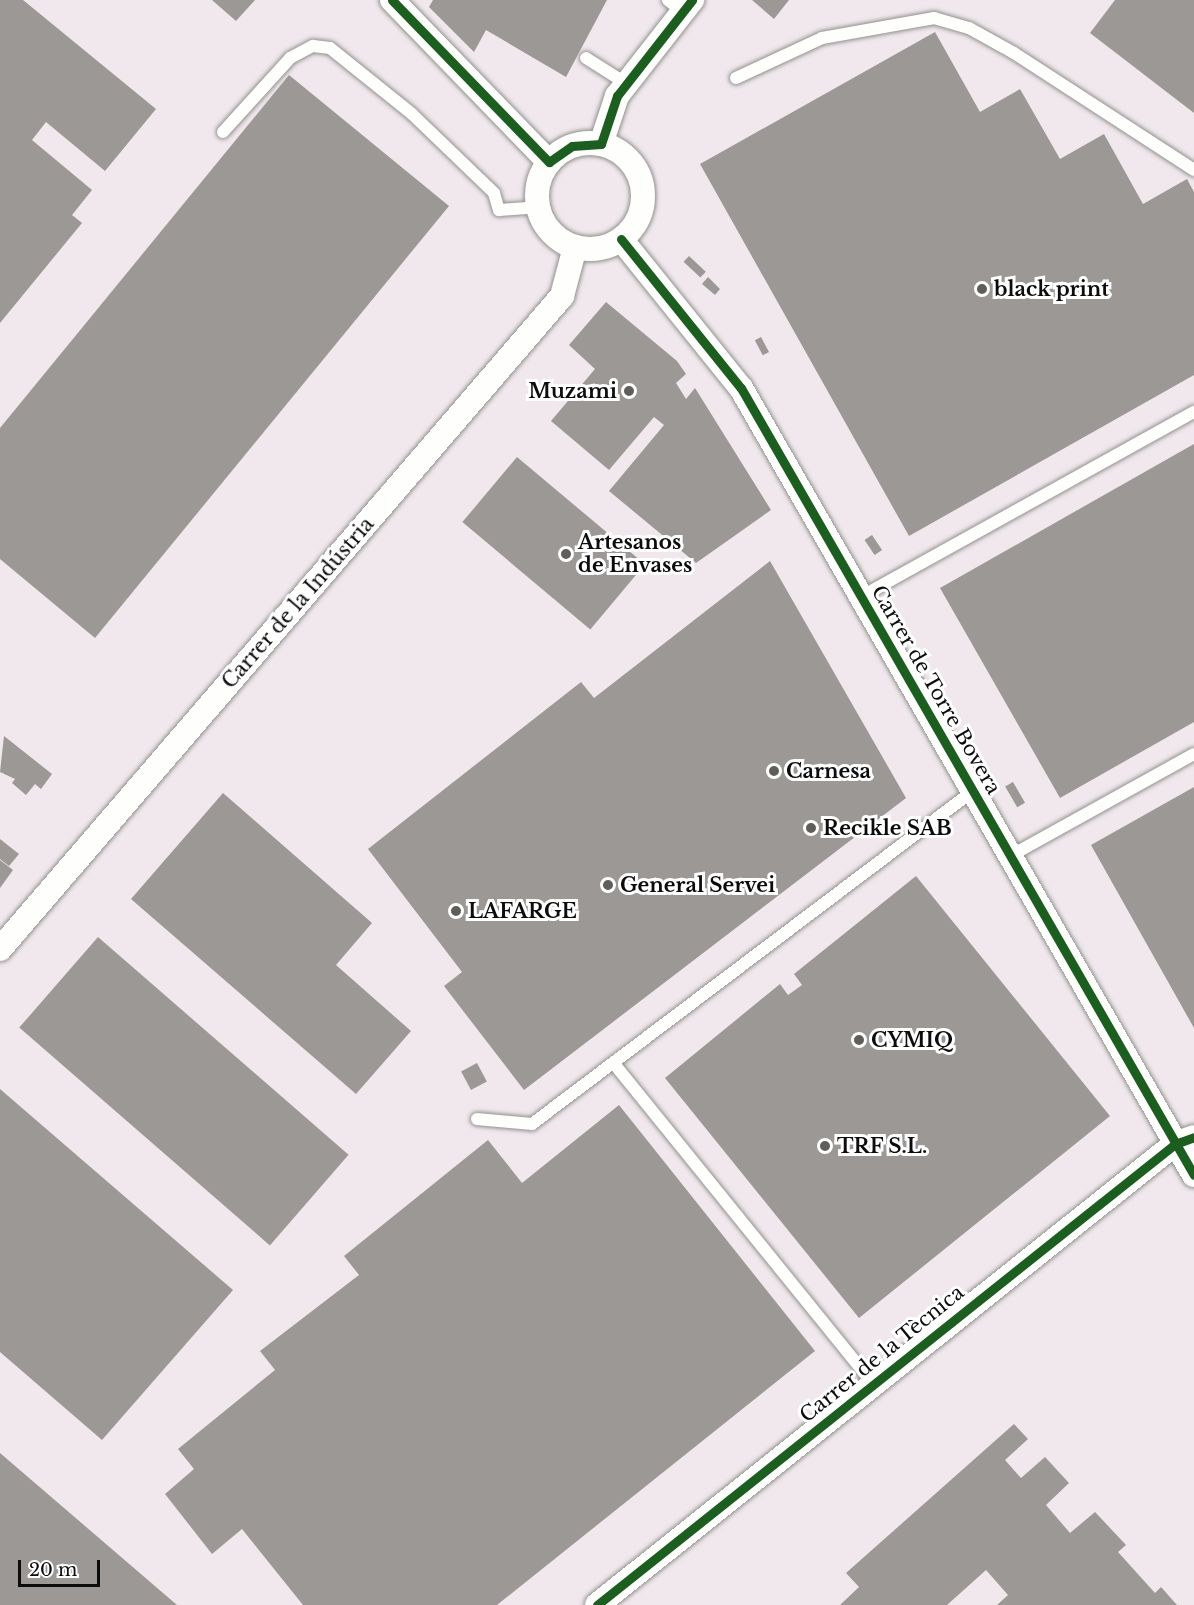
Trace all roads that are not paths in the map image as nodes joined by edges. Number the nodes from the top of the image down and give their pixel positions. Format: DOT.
graph roads {
  1 [pos="392,0"];
  2 [pos="681,4"];
  3 [pos="586,58"];
  4 [pos="736,78"];
  5 [pos="627,84"];
  6 [pos="223,132"];
  7 [pos="601,144"];
  8 [pos="549,162"];
  9 [pos="1194,170"];
  10 [pos="538,207"];
  11 [pos="621,239"];
  12 [pos="575,247"];
  13 [pos="1194,412"];
  14 [pos="861,596"];
  15 [pos="1194,754"];
  16 [pos="973,791"];
  17 [pos="1010,856"];
  18 [pos="0,949"];
  19 [pos="615,1065"];
  20 [pos="477,1119"];
  21 [pos="1185,1140"];
  22 [pos="1194,1175"];
  23 [pos="873,1384"];
  24 [pos="597,1605"];
  1 -- 8 [label="street"];
  2 -- 5 [label="street"];
  3 -- 5 [label="lane"];
  4 -- 9 [label="lane"];
  5 -- 7 [label="street"];
  6 -- 10 [label="lane"];
  7 -- 8 [label="street"];
  7 -- 11 [label="street"];
  8 -- 10 [label="street"];
  10 -- 12 [label="street"];
  11 -- 12 [label="street"];
  11 -- 14 [label="street, Carrer de Torre Bovera"];
  12 -- 18 [label="street, Carrer de la Indústria"];
  13 -- 14 [label="lane"];
  14 -- 16 [label="street, Carrer de Torre Bovera"];
  15 -- 17 [label="lane"];
  16 -- 17 [label="street, Carrer de Torre Bovera"];
  16 -- 19 [label="lane"];
  17 -- 21 [label="street, Carrer de Torre Bovera"];
  19 -- 20 [label="lane"];
  19 -- 23 [label="lane"];
  21 -- 22 [label="street, Carrer de Torre Bovera"];
  21 -- 23 [label="street, Carrer de la Tècnica"];
  23 -- 24 [label="street, Carrer de la Tècnica"];
}
